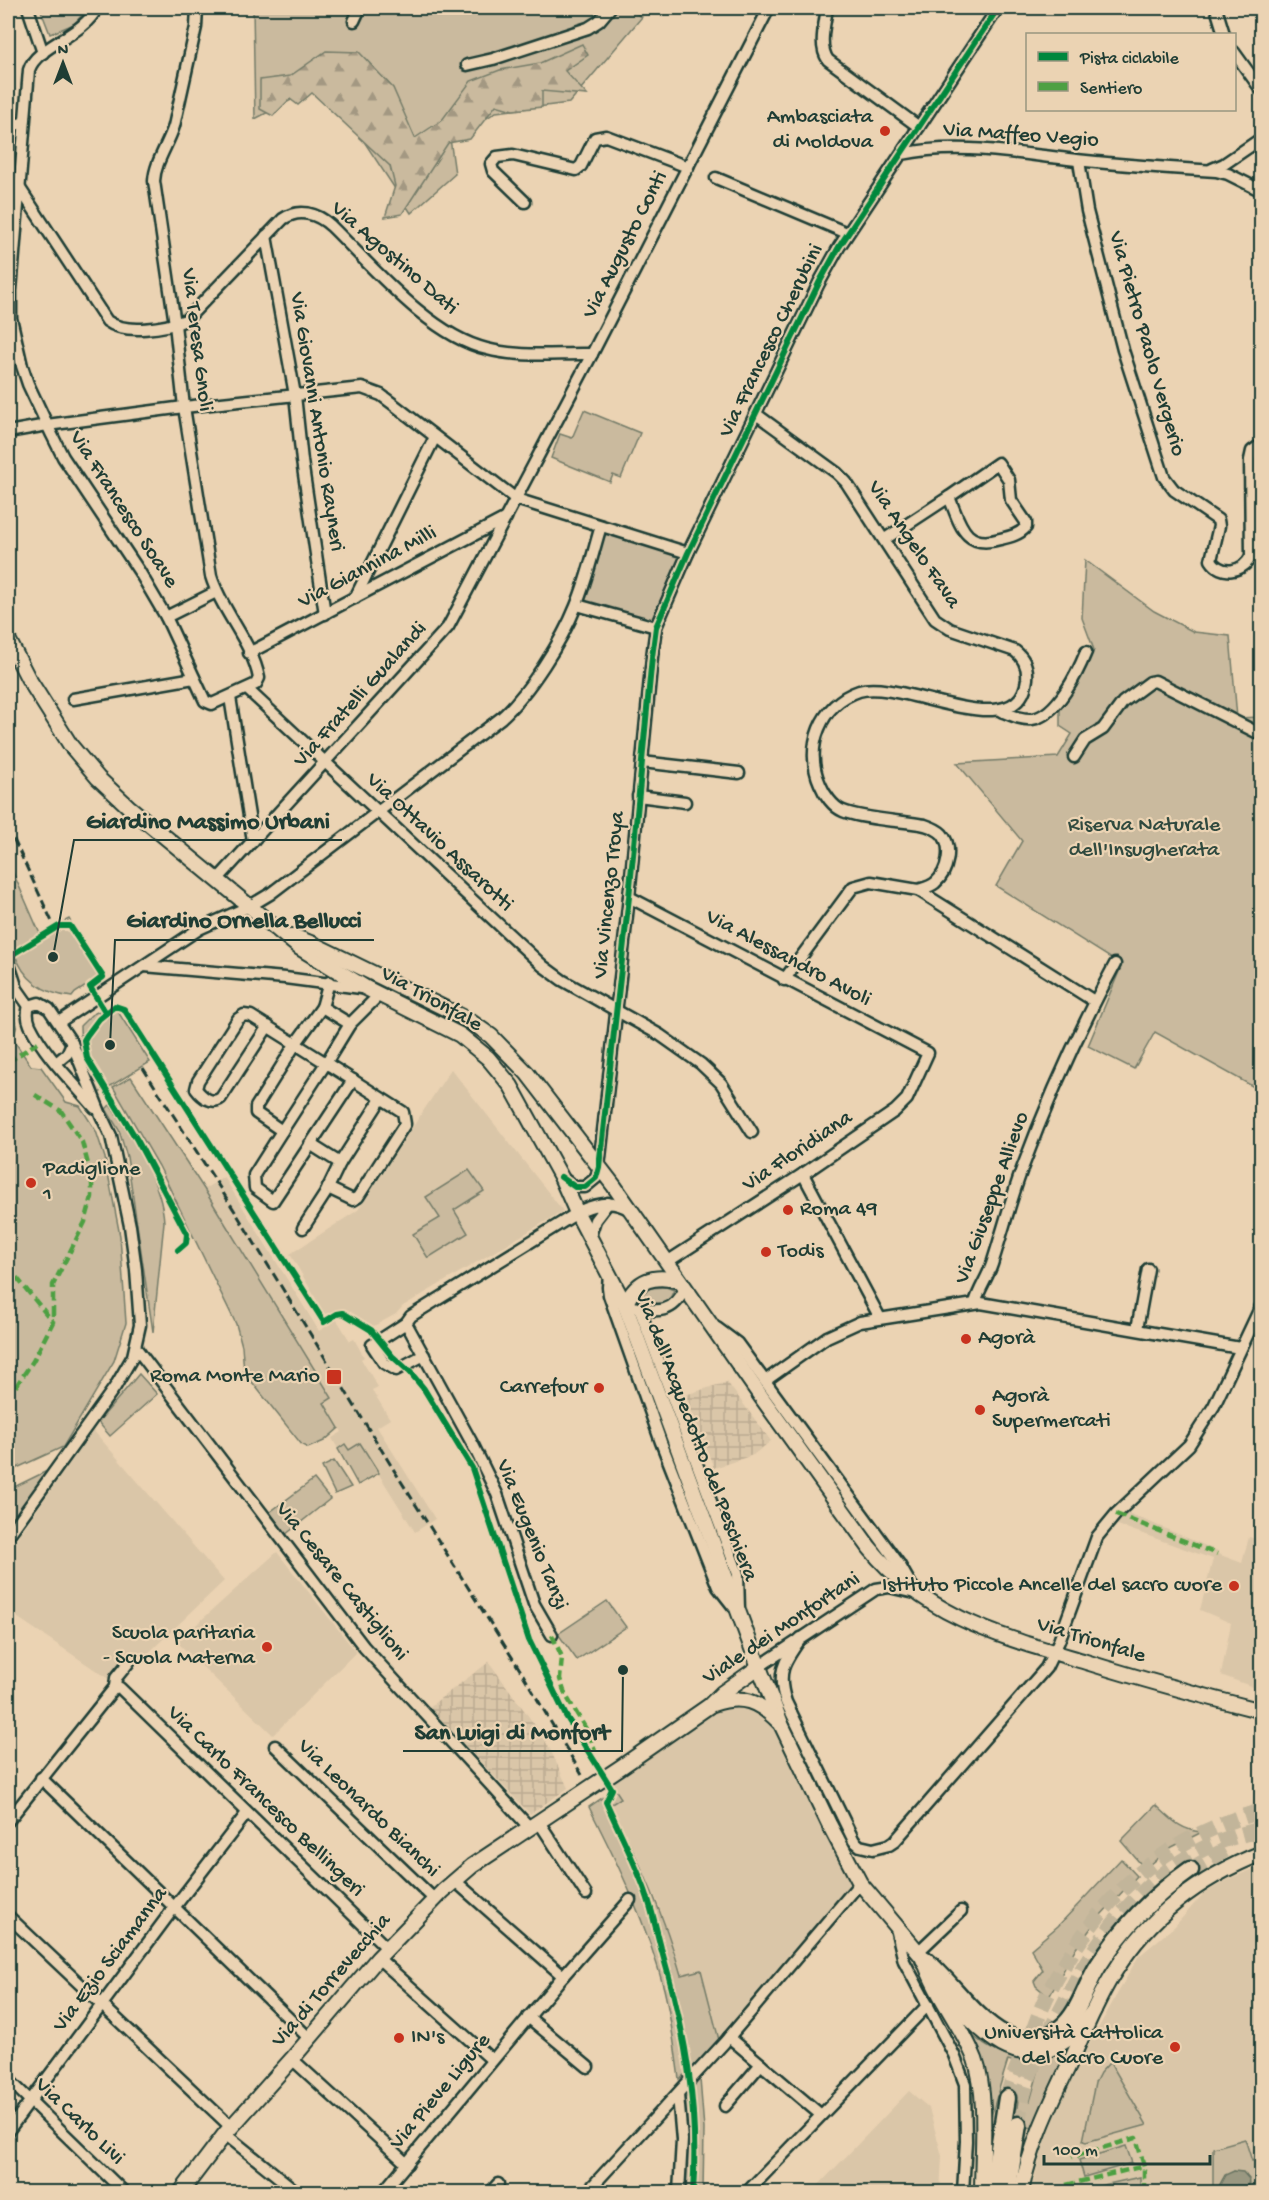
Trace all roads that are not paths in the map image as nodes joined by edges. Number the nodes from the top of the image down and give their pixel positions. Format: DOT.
graph roads {
  1 [pos="28,8"];
  2 [pos="97,8"];
  3 [pos="197,8"];
  4 [pos="360,8"];
  5 [pos="610,8"];
  6 [pos="769,8"];
  7 [pos="827,8"];
  8 [pos="998,8"];
  9 [pos="1216,8"];
  10 [pos="354,21"];
  11 [pos="1224,33"];
  12 [pos="43,53"];
  13 [pos="1236,55"];
  14 [pos="467,65"];
  15 [pos="1262,91"];
  16 [pos="23,123"];
  17 [pos="8,126"];
  18 [pos="920,127"];
  19 [pos="1262,138"];
  20 [pos="902,154"];
  21 [pos="1079,161"];
  22 [pos="688,166"];
  23 [pos="1209,170"];
  24 [pos="716,178"];
  25 [pos="19,188"];
  26 [pos="1262,191"];
  27 [pos="525,202"];
  28 [pos="847,234"];
  29 [pos="266,236"];
  30 [pos="175,324"];
  31 [pos="592,354"];
  32 [pos="295,395"];
  33 [pos="184,407"];
  34 [pos="756,414"];
  35 [pos="47,425"];
  36 [pos="8,432"];
  37 [pos="435,437"];
  38 [pos="1262,444"];
  39 [pos="949,497"];
  40 [pos="516,499"];
  41 [pos="506,518"];
  42 [pos="601,526"];
  43 [pos="885,539"];
  44 [pos="688,553"];
  45 [pos="216,592"];
  46 [pos="354,598"];
  47 [pos="577,605"];
  48 [pos="326,614"];
  49 [pos="166,617"];
  50 [pos="656,627"];
  51 [pos="8,639"];
  52 [pos="1086,652"];
  53 [pos="249,653"];
  54 [pos="194,678"];
  55 [pos="247,689"];
  56 [pos="230,697"];
  57 [pos="73,699"];
  58 [pos="1001,711"];
  59 [pos="1262,735"];
  60 [pos="1074,757"];
  61 [pos="642,762"];
  62 [pos="326,763"];
  63 [pos="739,773"];
  64 [pos="638,796"];
  65 [pos="685,801"];
  66 [pos="379,813"];
  67 [pos="253,841"];
  68 [pos="218,879"];
  69 [pos="918,890"];
  70 [pos="629,897"];
  71 [pos="250,906"];
  72 [pos="283,933"];
  73 [pos="173,946"];
  74 [pos="8,961"];
  75 [pos="1115,964"];
  76 [pos="144,966"];
  77 [pos="177,967"];
  78 [pos="784,980"];
  79 [pos="329,982"];
  80 [pos="366,988"];
  81 [pos="379,995"];
  82 [pos="1094,1002"];
  83 [pos="29,1006"];
  84 [pos="322,1007"];
  85 [pos="616,1010"];
  86 [pos="58,1022"];
  87 [pos="350,1024"];
  88 [pos="268,1026"];
  89 [pos="72,1043"];
  90 [pos="296,1043"];
  91 [pos="928,1053"];
  92 [pos="56,1063"];
  93 [pos="326,1063"];
  94 [pos="353,1080"];
  95 [pos="381,1099"];
  96 [pos="101,1115"];
  97 [pos="282,1131"];
  98 [pos="752,1132"];
  99 [pos="310,1144"];
  100 [pos="340,1163"];
  101 [pos="598,1167"];
  102 [pos="803,1174"];
  103 [pos="561,1177"];
  104 [pos="328,1188"];
  105 [pos="608,1203"];
  106 [pos="633,1212"];
  107 [pos="577,1213"];
  108 [pos="303,1228"];
  109 [pos="590,1236"];
  110 [pos="667,1262"];
  111 [pos="1148,1269"];
  112 [pos="609,1274"];
  113 [pos="683,1285"];
  114 [pos="975,1303"];
  115 [pos="1262,1304"];
  116 [pos="625,1305"];
  117 [pos="639,1308"];
  118 [pos="880,1318"];
  119 [pos="406,1323"];
  120 [pos="712,1325"];
  121 [pos="1137,1329"];
  122 [pos="136,1348"];
  123 [pos="1240,1348"];
  124 [pos="424,1355"];
  125 [pos="765,1381"];
  126 [pos="8,1536"];
  127 [pos="916,1593"];
  128 [pos="739,1613"];
  129 [pos="552,1635"];
  130 [pos="801,1638"];
  131 [pos="1054,1653"];
  132 [pos="129,1662"];
  133 [pos="759,1666"];
  134 [pos="116,1687"];
  135 [pos="709,1706"];
  136 [pos="1262,1711"];
  137 [pos="782,1726"];
  138 [pos="275,1746"];
  139 [pos="41,1778"];
  140 [pos="605,1778"];
  141 [pos="830,1795"];
  142 [pos="248,1813"];
  143 [pos="8,1821"];
  144 [pos="829,1824"];
  145 [pos="534,1825"];
  146 [pos="1262,1853"];
  147 [pos="1190,1870"];
  148 [pos="454,1880"];
  149 [pos="860,1883"];
  150 [pos="586,1894"];
  151 [pos="434,1899"];
  152 [pos="630,1900"];
  153 [pos="173,1909"];
  154 [pos="961,1911"];
  155 [pos="8,1916"];
  156 [pos="897,1928"];
  157 [pos="382,1953"];
  158 [pos="921,1956"];
  159 [pos="562,1976"];
  160 [pos="103,2005"];
  161 [pos="927,2005"];
  162 [pos="1094,2010"];
  163 [pos="528,2017"];
  164 [pos="729,2037"];
  165 [pos="310,2039"];
  166 [pos="292,2059"];
  167 [pos="492,2060"];
  168 [pos="761,2064"];
  169 [pos="588,2067"];
  170 [pos="8,2079"];
  171 [pos="678,2095"];
  172 [pos="1007,2098"];
  173 [pos="30,2101"];
  174 [pos="725,2106"];
  175 [pos="821,2115"];
  176 [pos="1018,2125"];
  177 [pos="228,2130"];
  178 [pos="8,2131"];
  179 [pos="407,2163"];
  180 [pos="124,2193"];
  181 [pos="181,2193"];
  182 [pos="297,2193"];
  183 [pos="383,2193"];
  184 [pos="587,2193"];
  185 [pos="679,2193"];
  186 [pos="747,2193"];
  187 [pos="963,2193"];
  188 [pos="982,2193"];
  189 [pos="992,2193"];
  190 [pos="1007,2193"];
  191 [pos="1021,2193"];
  1 -- 12 [label="street"];
  2 -- 12 [label="street"];
  3 -- 30 [label="street, Via Teresa Gnoli"];
  4 -- 10 [label="street"];
  5 -- 14 [label="street"];
  6 -- 22 [label="street, Via Augusto Conti"];
  7 -- 18 [label="street"];
  8 -- 18 [label="street, Via Francesco Cherubini"];
  9 -- 11 [label="street"];
  12 -- 16 [label="street, Via Francesco Soave"];
  13 -- 15 [label="street"];
  16 -- 17 [label="street"];
  16 -- 25 [label="street, Via Francesco Soave"];
  18 -- 20 [label="street, Via Francesco Cherubini"];
  19 -- 23 [label="street"];
  20 -- 21 [label="street, Via Maffeo Vegio"];
  20 -- 28 [label="street, Via Francesco Cherubini"];
  21 -- 23 [label="street, Via Maffeo Vegio"];
  21 -- 38 [label="street, Via Pietro Paolo Vergerio"];
  22 -- 27 [label="street"];
  22 -- 31 [label="street, Via Augusto Conti"];
  23 -- 26 [label="street, Via Maffeo Vegio"];
  24 -- 28 [label="street"];
  25 -- 30 [label="street"];
  25 -- 35 [label="street, Via Francesco Soave"];
  28 -- 34 [label="street, Via Francesco Cherubini"];
  29 -- 30 [label="street, Via Agostino Dati"];
  29 -- 31 [label="street, Via Agostino Dati"];
  29 -- 32 [label="street, Via Giovanni Antonio Rayneri"];
  30 -- 33 [label="street, Via Teresa Gnoli"];
  31 -- 40 [label="street, Via Augusto Conti"];
  32 -- 33 [label="street"];
  32 -- 37 [label="street"];
  32 -- 48 [label="street, Via Giovanni Antonio Rayneri"];
  33 -- 35 [label="street"];
  33 -- 45 [label="street, Via Teresa Gnoli"];
  34 -- 43 [label="street, Via Angelo Fava"];
  34 -- 44 [label="street, Via Francesco Cherubini"];
  35 -- 36 [label="street"];
  35 -- 49 [label="street, Via Francesco Soave"];
  37 -- 40 [label="street"];
  37 -- 46 [label="street"];
  39 -- 39 [label="street"];
  39 -- 43 [label="street"];
  40 -- 41 [label="street, Via Augusto Conti"];
  40 -- 42 [label="street"];
  41 -- 46 [label="street, Via Giannina Milli"];
  41 -- 62 [label="street, Via Fratelli Gualandi"];
  42 -- 44 [label="street"];
  42 -- 47 [label="street"];
  43 -- 58 [label="street, Via Angelo Fava"];
  44 -- 50 [label="street, Via Francesco Cherubini"];
  45 -- 49 [label="street"];
  45 -- 53 [label="street, Via Teresa Gnoli"];
  46 -- 48 [label="street, Via Giannina Milli"];
  47 -- 50 [label="street"];
  47 -- 66 [label="street"];
  48 -- 53 [label="street, Via Giannina Milli"];
  49 -- 54 [label="street, Via Francesco Soave"];
  50 -- 61 [label="street, Via Vincenzo Troya"];
  51 -- 68 [label="main road, Via Trionfale"];
  52 -- 58 [label="street"];
  53 -- 55 [label="street, Via Teresa Gnoli"];
  54 -- 56 [label="street, Via Francesco Soave"];
  54 -- 57 [label="street"];
  55 -- 56 [label="street"];
  55 -- 62 [label="street, Via Ottavio Assarotti"];
  56 -- 67 [label="street"];
  58 -- 69 [label="street"];
  59 -- 60 [label="street"];
  61 -- 63 [label="street"];
  61 -- 64 [label="street, Via Vincenzo Troya"];
  62 -- 66 [label="street, Via Ottavio Assarotti"];
  62 -- 67 [label="street, Via Fratelli Gualandi"];
  64 -- 65 [label="street"];
  64 -- 70 [label="street, Via Vincenzo Troya"];
  66 -- 71 [label="street"];
  66 -- 85 [label="street, Via Ottavio Assarotti"];
  67 -- 68 [label="street, Via Fratelli Gualandi"];
  68 -- 71 [label="main road, Via Trionfale"];
  69 -- 78 [label="street"];
  69 -- 82 [label="street"];
  70 -- 78 [label="street, Via Alessandro Avoli"];
  70 -- 85 [label="street, Via Vincenzo Troya"];
  71 -- 72 [label="main road, Via Trionfale"];
  71 -- 73 [label="street"];
  72 -- 80 [label="main road, Via Trionfale"];
  72 -- 101 [label="main road, Via Trionfale"];
  73 -- 76 [label="street"];
  73 -- 77 [label="street"];
  74 -- 83 [label="street"];
  75 -- 82 [label="street, Via Giuseppe Allievo"];
  76 -- 77 [label="street"];
  76 -- 86 [label="street"];
  77 -- 79 [label="street"];
  78 -- 91 [label="street, Via Alessandro Avoli"];
  79 -- 80 [label="street"];
  79 -- 84 [label="street"];
  80 -- 81 [label="main road, Via Trionfale"];
  81 -- 87 [label="street"];
  81 -- 103 [label="main road, Via Trionfale"];
  82 -- 114 [label="street, Via Giuseppe Allievo"];
  83 -- 86 [label="street"];
  83 -- 92 [label="street"];
  84 -- 87 [label="street"];
  84 -- 90 [label="street"];
  85 -- 98 [label="street, Via Ottavio Assarotti"];
  85 -- 101 [label="street, Via Vincenzo Troya"];
  86 -- 89 [label="street"];
  87 -- 93 [label="street"];
  88 -- 88 [label="street"];
  88 -- 90 [label="street"];
  89 -- 92 [label="street"];
  89 -- 96 [label="street"];
  90 -- 93 [label="street"];
  90 -- 97 [label="street"];
  91 -- 102 [label="street, Via Floridiana"];
  92 -- 96 [label="street"];
  93 -- 94 [label="street"];
  93 -- 97 [label="street"];
  94 -- 95 [label="street"];
  94 -- 99 [label="street"];
  95 -- 100 [label="street"];
  95 -- 104 [label="street"];
  96 -- 122 [label="street"];
  97 -- 99 [label="street"];
  99 -- 100 [label="street"];
  100 -- 104 [label="street"];
  101 -- 103 [label="street"];
  101 -- 106 [label="main road, Via Trionfale"];
  102 -- 110 [label="street, Via Floridiana"];
  102 -- 118 [label="street"];
  103 -- 107 [label="main road, Via dell'Acquedotto del Peschiera"];
  104 -- 108 [label="street"];
  105 -- 106 [label="street"];
  105 -- 107 [label="street"];
  105 -- 109 [label="street"];
  106 -- 110 [label="main road, Via Trionfale"];
  107 -- 109 [label="main road, Via dell'Acquedotto del Peschiera"];
  107 -- 119 [label="street"];
  109 -- 112 [label="main road, Via dell'Acquedotto del Peschiera"];
  110 -- 113 [label="main road, Via Trionfale"];
  111 -- 121 [label="street"];
  112 -- 116 [label="main road, Via dell'Acquedotto del Peschiera"];
  112 -- 128 [label="street, Via dell'Acquedotto del Peschiera"];
  113 -- 116 [label="main road"];
  113 -- 117 [label="street"];
  113 -- 120 [label="main road, Via Trionfale"];
  114 -- 118 [label="street, Via Giuseppe Allievo"];
  114 -- 121 [label="street"];
  115 -- 123 [label="street"];
  116 -- 117 [label="street"];
  116 -- 128 [label="main road, Via dell'Acquedotto del Peschiera"];
  117 -- 128 [label="street, Via dell'Acquedotto del Peschiera"];
  118 -- 125 [label="street, Via Giuseppe Allievo"];
  119 -- 124 [label="street, Via Eugenio Tanzi"];
  119 -- 124 [label="street"];
  120 -- 125 [label="street, Via Trionfale"];
  120 -- 127 [label="main road, Via Trionfale"];
  121 -- 123 [label="street"];
  122 -- 126 [label="street"];
  122 -- 145 [label="street, Via Cesare Castiglioni"];
  123 -- 131 [label="street"];
  124 -- 129 [label="street, Via Eugenio Tanzi"];
  125 -- 127 [label="street, Via Trionfale"];
  127 -- 130 [label="street, Viale dei Monfortani"];
  127 -- 131 [label="main road, Via Trionfale"];
  128 -- 133 [label="main road, Via dell'Acquedotto del Peschiera"];
  130 -- 133 [label="street, Viale dei Monfortani"];
  130 -- 141 [label="street"];
  131 -- 136 [label="main road, Via Trionfale"];
  131 -- 141 [label="street"];
  132 -- 134 [label="street"];
  133 -- 135 [label="main road, Viale dei Monfortani"];
  133 -- 137 [label="main road, Via dell'Acquedotto del Peschiera"];
  134 -- 139 [label="street"];
  134 -- 142 [label="street, Via Carlo Francesco Bellingeri"];
  135 -- 137 [label="main road, Viale dei Monfortani"];
  135 -- 140 [label="main road, Viale dei Monfortani"];
  137 -- 144 [label="main road, Via dell'Acquedotto del Peschiera"];
  138 -- 151 [label="street, Via Leonardo Bianchi"];
  139 -- 143 [label="street"];
  139 -- 153 [label="street"];
  140 -- 145 [label="main road, Via di Torrevecchia"];
  141 -- 144 [label="street"];
  142 -- 153 [label="street, Via Ezio Sciamanna"];
  142 -- 157 [label="street, Via Carlo Francesco Bellingeri"];
  144 -- 149 [label="main road, Via dell'Acquedotto del Peschiera"];
  145 -- 148 [label="main road, Via di Torrevecchia"];
  145 -- 150 [label="street"];
  146 -- 162 [label="main road"];
  147 -- 158 [label="highway"];
  148 -- 151 [label="main road, Via di Torrevecchia"];
  148 -- 159 [label="street"];
  149 -- 156 [label="main road, Via dell'Acquedotto del Peschiera"];
  149 -- 164 [label="street"];
  151 -- 157 [label="main road, Via di Torrevecchia"];
  152 -- 159 [label="street, Via Pieve Ligure"];
  153 -- 160 [label="street, Via Ezio Sciamanna"];
  153 -- 165 [label="street"];
  154 -- 158 [label="street"];
  155 -- 160 [label="street"];
  156 -- 158 [label="main road, Via dell'Acquedotto del Peschiera"];
  156 -- 161 [label="street"];
  157 -- 165 [label="main road, Via di Torrevecchia"];
  157 -- 167 [label="street, Via Carlo Francesco Bellingeri"];
  158 -- 162 [label="main road"];
  158 -- 188 [label="main road"];
  159 -- 163 [label="street, Via Pieve Ligure"];
  160 -- 173 [label="street, Via Ezio Sciamanna"];
  160 -- 177 [label="street"];
  161 -- 175 [label="street"];
  161 -- 187 [label="street"];
  162 -- 191 [label="main road"];
  163 -- 167 [label="street, Via Pieve Ligure"];
  163 -- 169 [label="street"];
  164 -- 168 [label="street"];
  164 -- 171 [label="street"];
  165 -- 166 [label="main road, Via di Torrevecchia"];
  166 -- 177 [label="main road, Via di Torrevecchia"];
  166 -- 179 [label="street"];
  167 -- 179 [label="street, Via Pieve Ligure"];
  168 -- 174 [label="street"];
  168 -- 175 [label="street"];
  170 -- 173 [label="street, Via Carlo Livi"];
  171 -- 184 [label="street"];
  171 -- 185 [label="street"];
  172 -- 189 [label="highway"];
  173 -- 178 [label="street, Via Ezio Sciamanna"];
  173 -- 180 [label="street, Via Carlo Livi"];
  175 -- 186 [label="street"];
  176 -- 190 [label="highway"];
  177 -- 181 [label="main road, Via di Torrevecchia"];
  177 -- 182 [label="street"];
  179 -- 183 [label="street, Via Pieve Ligure"];
}
